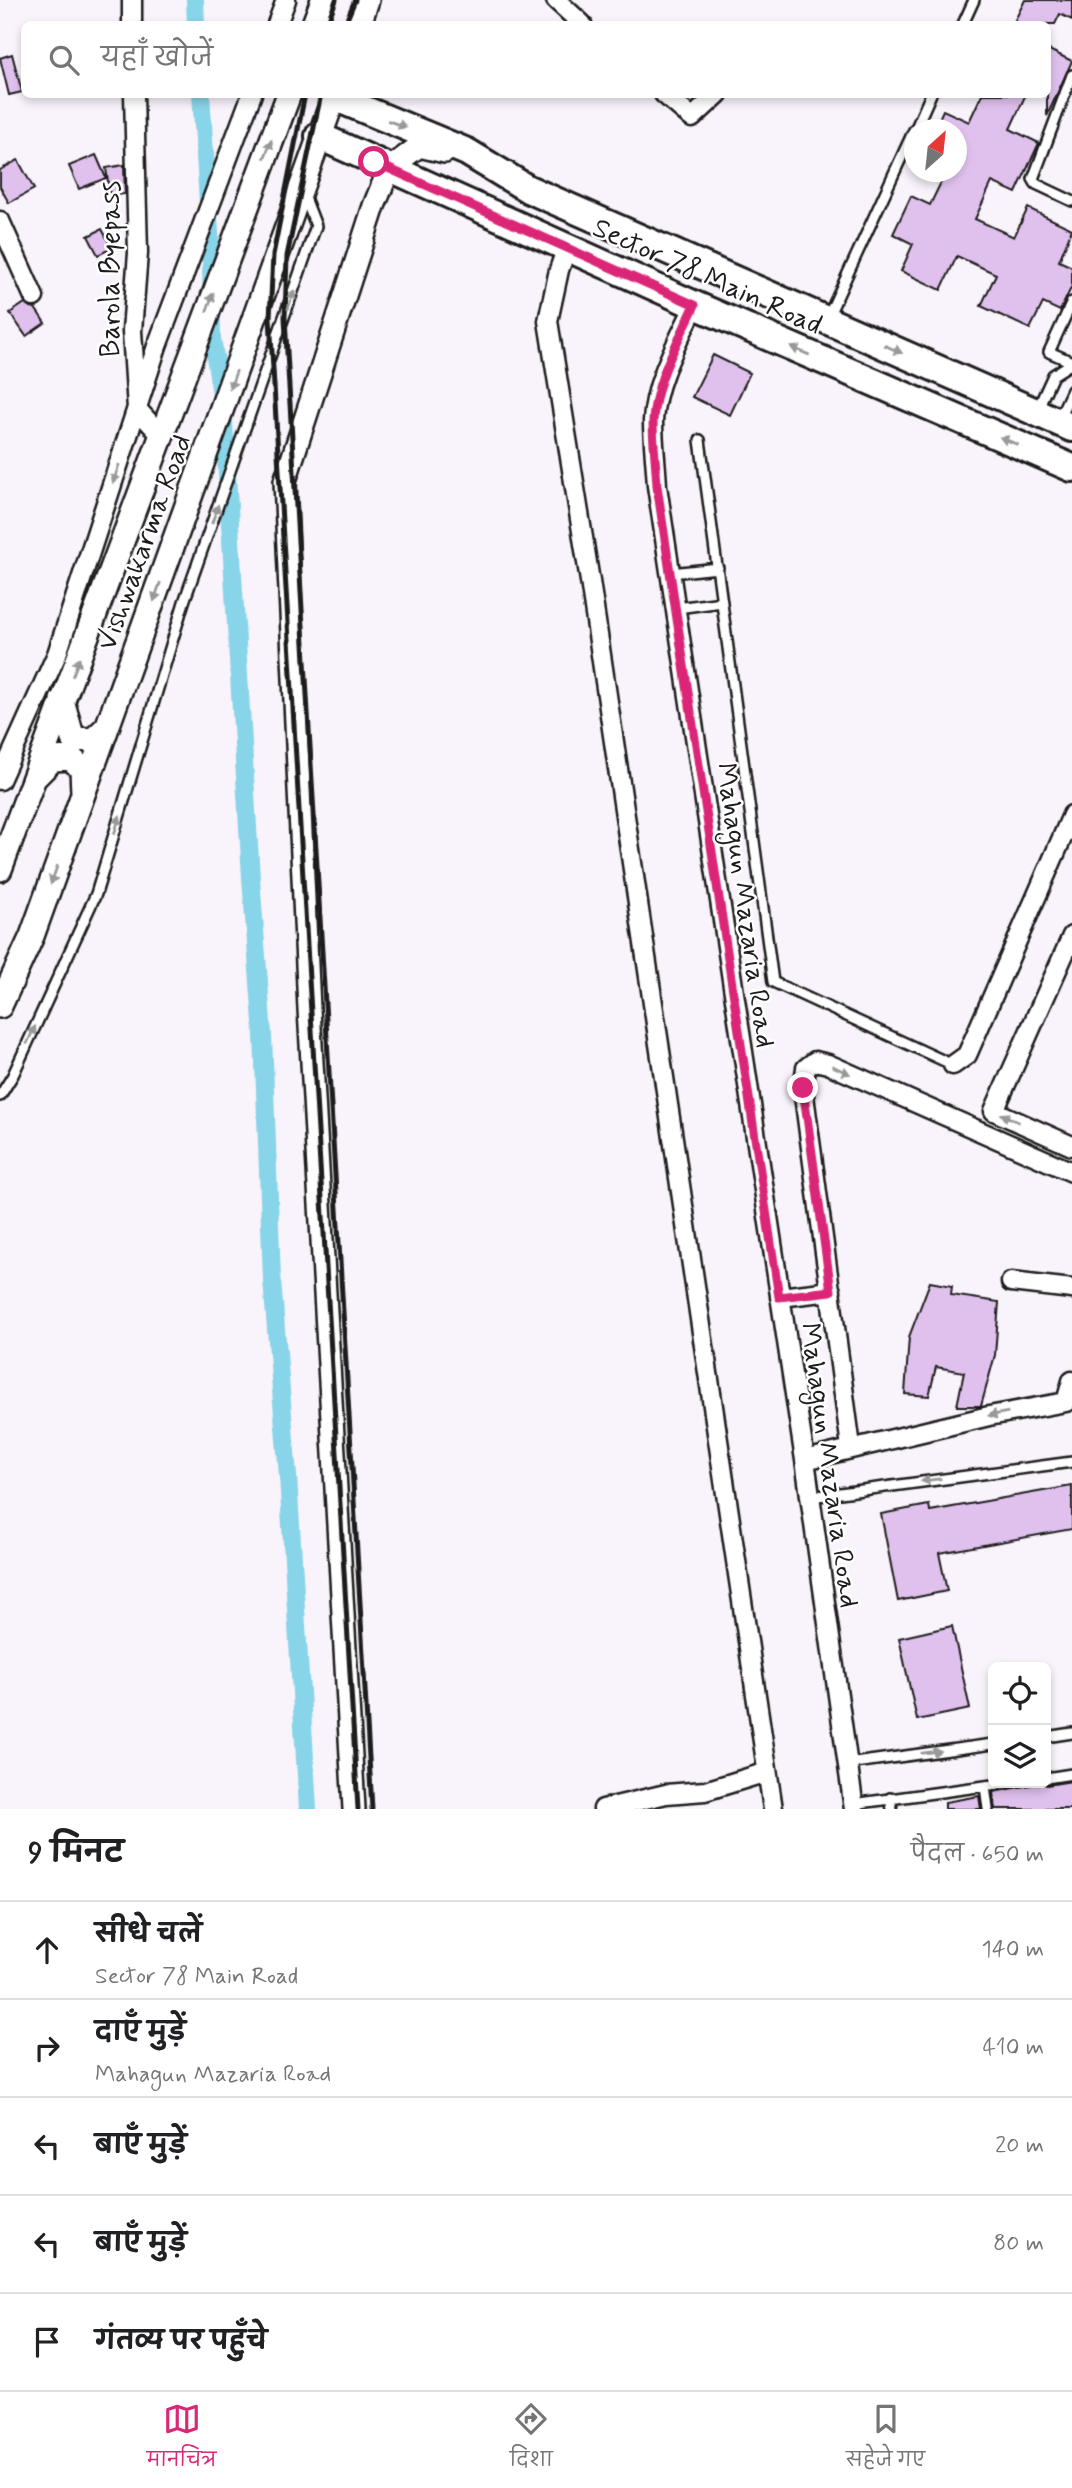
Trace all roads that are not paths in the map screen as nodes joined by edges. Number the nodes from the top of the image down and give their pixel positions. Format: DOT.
graph roads {
  1 [pos="132,0"];
  2 [pos="286,0"];
  3 [pos="323,0"];
  4 [pos="367,0"];
  5 [pos="556,0"];
  6 [pos="974,0"];
  7 [pos="132,21"];
  8 [pos="278,21"];
  9 [pos="315,21"];
  10 [pos="360,21"];
  11 [pos="579,21"];
  12 [pos="964,21"];
  13 [pos="1072,75"];
  14 [pos="134,98"];
  15 [pos="251,98"];
  16 [pos="287,98"];
  17 [pos="333,98"];
  18 [pos="339,98"];
  19 [pos="669,98"];
  20 [pos="714,98"];
  21 [pos="929,98"];
  22 [pos="920,119"];
  23 [pos="319,136"];
  24 [pos="467,152"];
  25 [pos="904,153"];
  26 [pos="389,169"];
  27 [pos="301,187"];
  28 [pos="1072,201"];
  29 [pos="0,221"];
  30 [pos="567,247"];
  31 [pos="34,297"];
  32 [pos="1072,302"];
  33 [pos="695,305"];
  34 [pos="826,319"];
  35 [pos="1072,362"];
  36 [pos="933,367"];
  37 [pos="1072,390"];
  38 [pos="916,400"];
  39 [pos="137,409"];
  40 [pos="1055,421"];
  41 [pos="160,435"];
  42 [pos="700,440"];
  43 [pos="1072,468"];
  44 [pos="718,568"];
  45 [pos="671,573"];
  46 [pos="722,602"];
  47 [pos="677,608"];
  48 [pos="62,700"];
  49 [pos="107,727"];
  50 [pos="2,769"];
  51 [pos="34,778"];
  52 [pos="83,795"];
  53 [pos="1072,815"];
  54 [pos="0,869"];
  55 [pos="1072,936"];
  56 [pos="0,1006"];
  57 [pos="953,1065"];
  58 [pos="0,1096"];
  59 [pos="1072,1146"];
  60 [pos="1072,1172"];
  61 [pos="1011,1282"];
  62 [pos="1072,1289"];
  63 [pos="831,1291"];
  64 [pos="779,1297"];
  65 [pos="1072,1381"];
  66 [pos="851,1447"];
  67 [pos="805,1460"];
  68 [pos="1072,1462"];
  69 [pos="810,1497"];
  70 [pos="1072,1733"];
  71 [pos="1051,1736"];
  72 [pos="988,1745"];
  73 [pos="848,1764"];
  74 [pos="767,1772"];
  75 [pos="1072,1774"];
  76 [pos="1051,1777"];
  77 [pos="985,1786"];
  78 [pos="988,1786"];
  79 [pos="890,1798"];
  80 [pos="854,1806"];
  81 [pos="354,1809"];
  82 [pos="603,1809"];
  83 [pos="773,1809"];
  84 [pos="892,1809"];
  85 [pos="988,1809"];
  1 -- 7 [label="street"];
  2 -- 8 [label="street"];
  3 -- 9 [label="main road"];
  4 -- 10 [label="main road"];
  5 -- 11 [label="street"];
  6 -- 12 [label="lane"];
  13 -- 28 [label="lane"];
  14 -- 39 [label="street, Barola Byepass"];
  15 -- 39 [label="street"];
  41 -- 16 [label="main road, Vishwakarma Road, one-way"];
  17 -- 23 [label="main road, Vishwakarma Road"];
  18 -- 24 [label="main road, Sector 78 Main Road, one-way"];
  19 -- 20 [label="street"];
  21 -- 22 [label="lane"];
  23 -- 26 [label="main road, Sector 78 Main Road"];
  23 -- 27 [label="main road, Vishwakarma Road"];
  24 -- 26 [label="street"];
  24 -- 34 [label="main road, Sector 78 Main Road"];
  25 -- 34 [label="lane"];
  26 -- 30 [label="main road, Sector 78 Main Road"];
  26 -- 81 [label="street"];
  27 -- 49 [label="main road, Vishwakarma Road, one-way"];
  58 -- 27 [label="lane, one-way"];
  29 -- 31 [label="street"];
  30 -- 33 [label="main road, Sector 78 Main Road"];
  30 -- 74 [label="street"];
  32 -- 35 [label="lane"];
  38 -- 33 [label="main road, Sector 78 Main Road, one-way"];
  33 -- 45 [label="street, Mahagun Mazaria Road"];
  34 -- 36 [label="main road, Sector 78 Main Road, one-way"];
  35 -- 40 [label="lane"];
  36 -- 38 [label="main road"];
  36 -- 40 [label="main road, Sector 78 Main Road"];
  37 -- 40 [label="lane"];
  43 -- 38 [label="main road, Sector 78 Main Road, one-way"];
  39 -- 41 [label="street"];
  39 -- 50 [label="street, one-way"];
  48 -- 41 [label="main road, Vishwakarma Road, one-way"];
  42 -- 44 [label="lane"];
  44 -- 45 [label="lane"];
  44 -- 46 [label="lane"];
  45 -- 47 [label="street, Mahagun Mazaria Road"];
  46 -- 47 [label="lane"];
  46 -- 57 [label="lane"];
  47 -- 64 [label="street, Mahagun Mazaria Road"];
  48 -- 49 [label="main road"];
  48 -- 51 [label="main road, Vishwakarma Road"];
  49 -- 52 [label="main road, Vishwakarma Road"];
  51 -- 52 [label="main road"];
  51 -- 54 [label="main road, Vishwakarma Road"];
  52 -- 56 [label="main road, Vishwakarma Road, one-way"];
  53 -- 57 [label="street"];
  59 -- 55 [label="street, one-way"];
  63 -- 60 [label="street, one-way"];
  61 -- 62 [label="street"];
  63 -- 64 [label="street"];
  63 -- 66 [label="street"];
  64 -- 67 [label="street, Mahagun Mazaria Road"];
  65 -- 66 [label="street, one-way"];
  66 -- 67 [label="street"];
  67 -- 69 [label="street, Mahagun Mazaria Road"];
  68 -- 69 [label="lane, one-way"];
  69 -- 73 [label="street, Mahagun Mazaria Road"];
  70 -- 71 [label="lane"];
  73 -- 72 [label="lane, one-way"];
  73 -- 80 [label="street, Mahagun Mazaria Road"];
  74 -- 82 [label="street"];
  74 -- 83 [label="street"];
  75 -- 76 [label="lane"];
  77 -- 78 [label="lane"];
  77 -- 79 [label="lane"];
  77 -- 85 [label="lane"];
  79 -- 80 [label="lane"];
  79 -- 84 [label="lane"];
}
